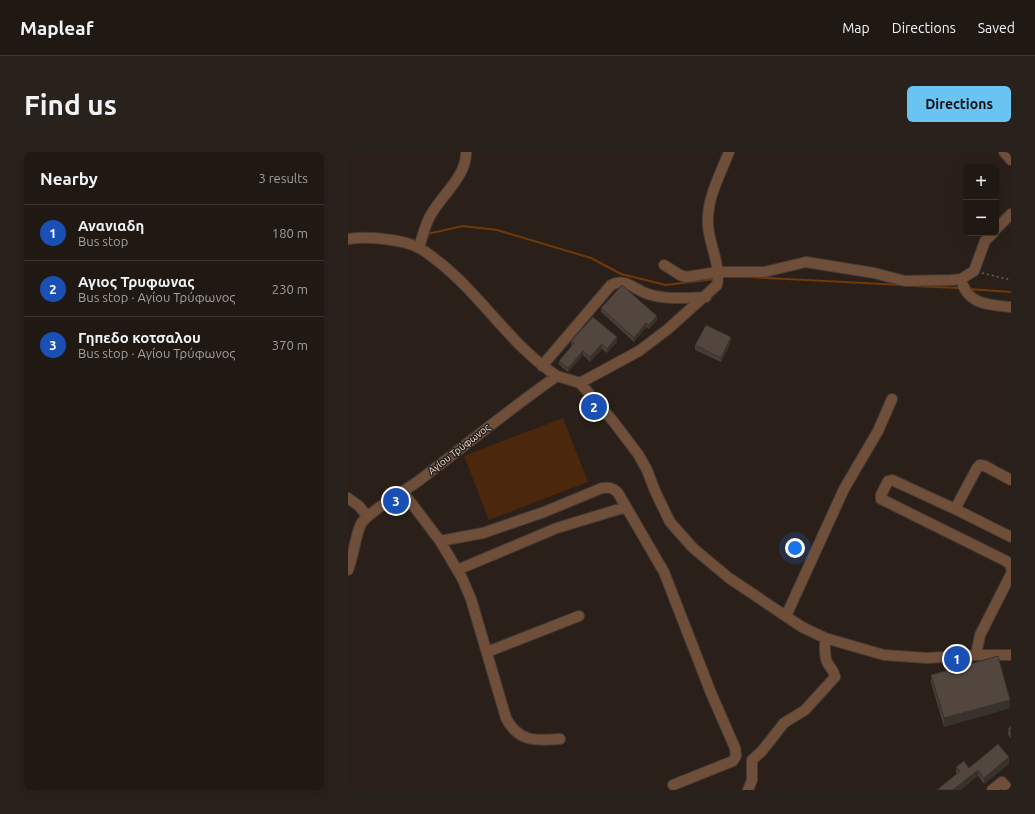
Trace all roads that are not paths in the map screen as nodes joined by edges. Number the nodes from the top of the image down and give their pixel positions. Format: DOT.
graph roads {
  1 [pos="466,152"];
  2 [pos="729,152"];
  3 [pos="1004,152"];
  4 [pos="1011,160"];
  5 [pos="1011,214"];
  6 [pos="999,227"];
  7 [pos="990,236"];
  8 [pos="348,239"];
  9 [pos="419,248"];
  10 [pos="664,265"];
  11 [pos="718,278"];
  12 [pos="963,286"];
  13 [pos="706,297"];
  14 [pos="1011,307"];
  15 [pos="542,366"];
  16 [pos="557,376"];
  17 [pos="580,383"];
  18 [pos="892,399"];
  19 [pos="1011,480"];
  20 [pos="403,492"];
  21 [pos="348,498"];
  22 [pos="626,507"];
  23 [pos="954,509"];
  24 [pos="367,516"];
  25 [pos="1011,537"];
  26 [pos="440,541"];
  27 [pos="1011,568"];
  28 [pos="348,570"];
  29 [pos="457,570"];
  30 [pos="1011,574"];
  31 [pos="1007,589"];
  32 [pos="579,616"];
  33 [pos="786,616"];
  34 [pos="825,638"];
  35 [pos="487,652"];
  36 [pos="976,654"];
  37 [pos="1011,655"];
  38 [pos="560,739"];
  39 [pos="673,784"];
  40 [pos="748,790"];
  41 [pos="992,790"];
  42 [pos="1009,790"];
  1 -- 9 [label="street"];
  2 -- 11 [label="street"];
  3 -- 4 [label="street"];
  5 -- 6 [label="street"];
  7 -- 12 [label="street"];
  8 -- 9 [label="street"];
  9 -- 15 [label="street"];
  10 -- 11 [label="street"];
  11 -- 12 [label="street"];
  11 -- 13 [label="street"];
  12 -- 14 [label="street"];
  13 -- 15 [label="street"];
  13 -- 17 [label="street"];
  15 -- 16 [label="street"];
  16 -- 17 [label="street"];
  16 -- 20 [label="street, Αγίου Τρύφωνος"];
  17 -- 33 [label="street"];
  18 -- 33 [label="street"];
  19 -- 23 [label="street"];
  20 -- 24 [label="street, Αγίου Τρύφωνος"];
  20 -- 26 [label="street"];
  21 -- 24 [label="street"];
  22 -- 26 [label="street"];
  22 -- 29 [label="street"];
  22 -- 39 [label="street"];
  23 -- 25 [label="street"];
  23 -- 27 [label="street"];
  24 -- 28 [label="street, Αγίου Τρύφωνος"];
  26 -- 29 [label="street"];
  29 -- 35 [label="street"];
  30 -- 31 [label="street"];
  31 -- 36 [label="street"];
  32 -- 35 [label="street"];
  33 -- 34 [label="street"];
  34 -- 36 [label="street"];
  34 -- 40 [label="street"];
  35 -- 38 [label="street"];
  36 -- 37 [label="street"];
  41 -- 42 [label="street"];
}
